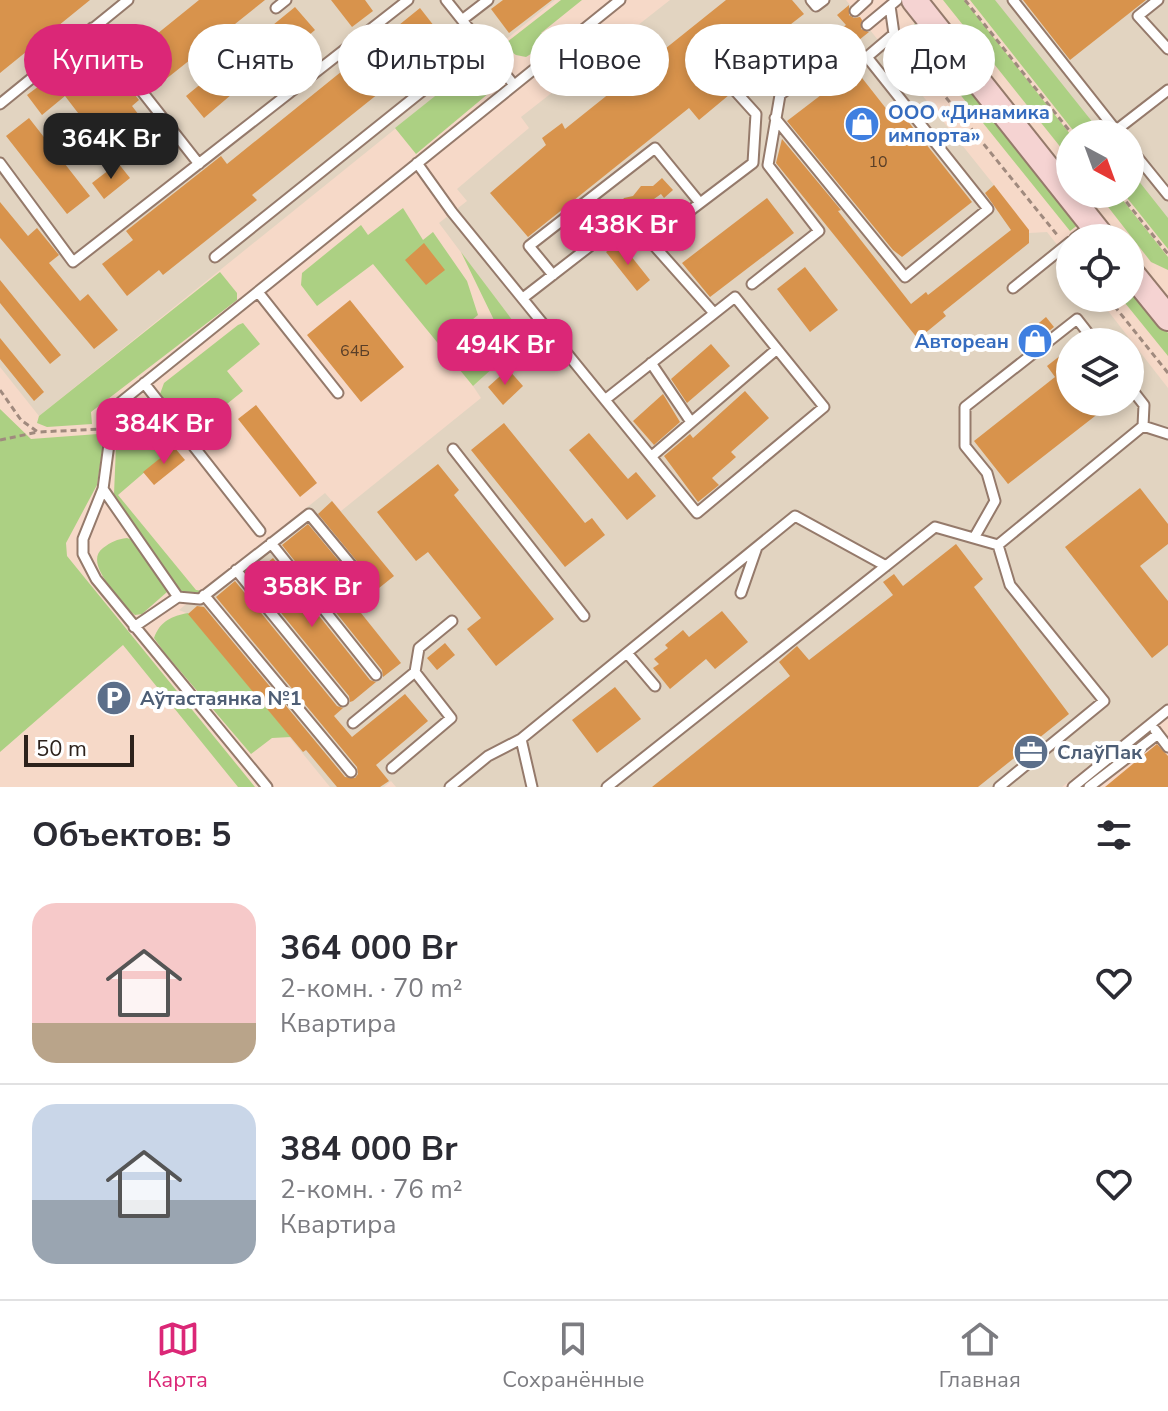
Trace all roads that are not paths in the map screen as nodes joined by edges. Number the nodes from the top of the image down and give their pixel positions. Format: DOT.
graph roads {
  1 [pos="128,0"];
  2 [pos="286,0"];
  3 [pos="408,0"];
  4 [pos="446,0"];
  5 [pos="488,0"];
  6 [pos="620,0"];
  7 [pos="811,0"];
  8 [pos="824,0"];
  9 [pos="867,0"];
  10 [pos="914,0"];
  11 [pos="1013,0"];
  12 [pos="1158,0"];
  13 [pos="893,3"];
  14 [pos="276,8"];
  15 [pos="855,11"];
  16 [pos="462,20"];
  17 [pos="97,24"];
  18 [pos="465,24"];
  19 [pos="867,25"];
  20 [pos="1168,49"];
  21 [pos="867,57"];
  22 [pos="24,84"];
  23 [pos="514,85"];
  24 [pos="1168,90"];
  25 [pos="146,96"];
  26 [pos="416,96"];
  27 [pos="500,96"];
  28 [pos="740,96"];
  29 [pos="780,96"];
  30 [pos="0,104"];
  31 [pos="775,118"];
  32 [pos="1110,120"];
  33 [pos="1132,120"];
  34 [pos="0,163"];
  35 [pos="417,163"];
  36 [pos="199,164"];
  37 [pos="1144,165"];
  38 [pos="1168,195"];
  39 [pos="700,203"];
  40 [pos="1083,224"];
  41 [pos="650,241"];
  42 [pos="1056,254"];
  43 [pos="215,257"];
  44 [pos="553,275"];
  45 [pos="752,284"];
  46 [pos="1013,288"];
  47 [pos="1144,288"];
  48 [pos="258,292"];
  49 [pos="523,298"];
  50 [pos="714,313"];
  51 [pos="1168,318"];
  52 [pos="1066,328"];
  53 [pos="1084,328"];
  54 [pos="1056,336"];
  55 [pos="777,349"];
  56 [pos="651,363"];
  57 [pos="144,383"];
  58 [pos="338,393"];
  59 [pos="606,399"];
  60 [pos="1143,416"];
  61 [pos="691,422"];
  62 [pos="1143,426"];
  63 [pos="1168,434"];
  64 [pos="453,449"];
  65 [pos="652,456"];
  66 [pos="103,489"];
  67 [pos="260,531"];
  68 [pos="974,538"];
  69 [pos="271,543"];
  70 [pos="998,545"];
  71 [pos="757,547"];
  72 [pos="886,566"];
  73 [pos="236,570"];
  74 [pos="372,590"];
  75 [pos="741,593"];
  76 [pos="204,595"];
  77 [pos="178,597"];
  78 [pos="584,616"];
  79 [pos="452,621"];
  80 [pos="134,627"];
  81 [pos="627,653"];
  82 [pos="415,672"];
  83 [pos="376,675"];
  84 [pos="655,686"];
  85 [pos="343,701"];
  86 [pos="1168,710"];
  87 [pos="353,723"];
  88 [pos="1150,725"];
  89 [pos="1158,734"];
  90 [pos="521,739"];
  91 [pos="1168,747"];
  92 [pos="392,768"];
  93 [pos="351,772"];
  94 [pos="267,787"];
  95 [pos="450,787"];
  96 [pos="532,787"];
  97 [pos="607,787"];
  98 [pos="999,787"];
  99 [pos="1073,787"];
  100 [pos="1089,787"];
  1 -- 17 [label="lane"];
  2 -- 14 [label="lane"];
  3 -- 36 [label="lane"];
  4 -- 16 [label="lane"];
  5 -- 16 [label="lane"];
  6 -- 23 [label="lane"];
  7 -- 8 [label="lane"];
  9 -- 15 [label="lane"];
  10 -- 40 [label="street"];
  11 -- 32 [label="lane"];
  12 -- 20 [label="lane"];
  13 -- 19 [label="lane"];
  13 -- 21 [label="lane"];
  16 -- 18 [label="lane"];
  21 -- 31 [label="lane"];
  22 -- 30 [label="lane"];
  24 -- 33 [label="lane"];
  25 -- 36 [label="lane"];
  26 -- 43 [label="lane"];
  27 -- 35 [label="lane"];
  28 -- 39 [label="lane"];
  29 -- 31 [label="lane"];
  31 -- 45 [label="lane"];
  34 -- 36 [label="lane"];
  35 -- 48 [label="lane"];
  35 -- 49 [label="lane"];
  37 -- 38 [label="lane"];
  39 -- 41 [label="lane"];
  39 -- 44 [label="lane"];
  41 -- 44 [label="lane"];
  41 -- 50 [label="lane"];
  42 -- 46 [label="lane"];
  44 -- 49 [label="lane"];
  47 -- 51 [label="street"];
  48 -- 57 [label="lane"];
  48 -- 58 [label="lane"];
  49 -- 59 [label="lane"];
  50 -- 55 [label="lane"];
  50 -- 56 [label="lane"];
  52 -- 53 [label="lane"];
  54 -- 68 [label="lane"];
  55 -- 61 [label="lane"];
  55 -- 65 [label="lane"];
  56 -- 59 [label="lane"];
  56 -- 61 [label="lane"];
  57 -- 66 [label="lane"];
  57 -- 67 [label="lane"];
  59 -- 65 [label="lane"];
  60 -- 62 [label="lane"];
  61 -- 65 [label="lane"];
  62 -- 63 [label="lane"];
  62 -- 70 [label="lane"];
  64 -- 78 [label="lane"];
  66 -- 77 [label="lane"];
  66 -- 80 [label="lane"];
  68 -- 70 [label="lane"];
  68 -- 72 [label="lane"];
  69 -- 73 [label="lane"];
  69 -- 74 [label="lane"];
  69 -- 83 [label="lane"];
  70 -- 98 [label="lane"];
  71 -- 72 [label="lane"];
  71 -- 75 [label="lane"];
  71 -- 81 [label="lane"];
  72 -- 97 [label="lane"];
  73 -- 76 [label="lane"];
  73 -- 85 [label="lane"];
  76 -- 77 [label="lane"];
  76 -- 93 [label="lane"];
  77 -- 80 [label="lane"];
  79 -- 82 [label="lane"];
  80 -- 94 [label="lane"];
  81 -- 84 [label="lane"];
  81 -- 90 [label="lane"];
  82 -- 87 [label="lane"];
  82 -- 92 [label="lane"];
  86 -- 88 [label="lane"];
  88 -- 89 [label="lane"];
  88 -- 99 [label="lane"];
  89 -- 91 [label="lane"];
  89 -- 100 [label="lane"];
  90 -- 95 [label="lane"];
  90 -- 96 [label="lane"];
}
